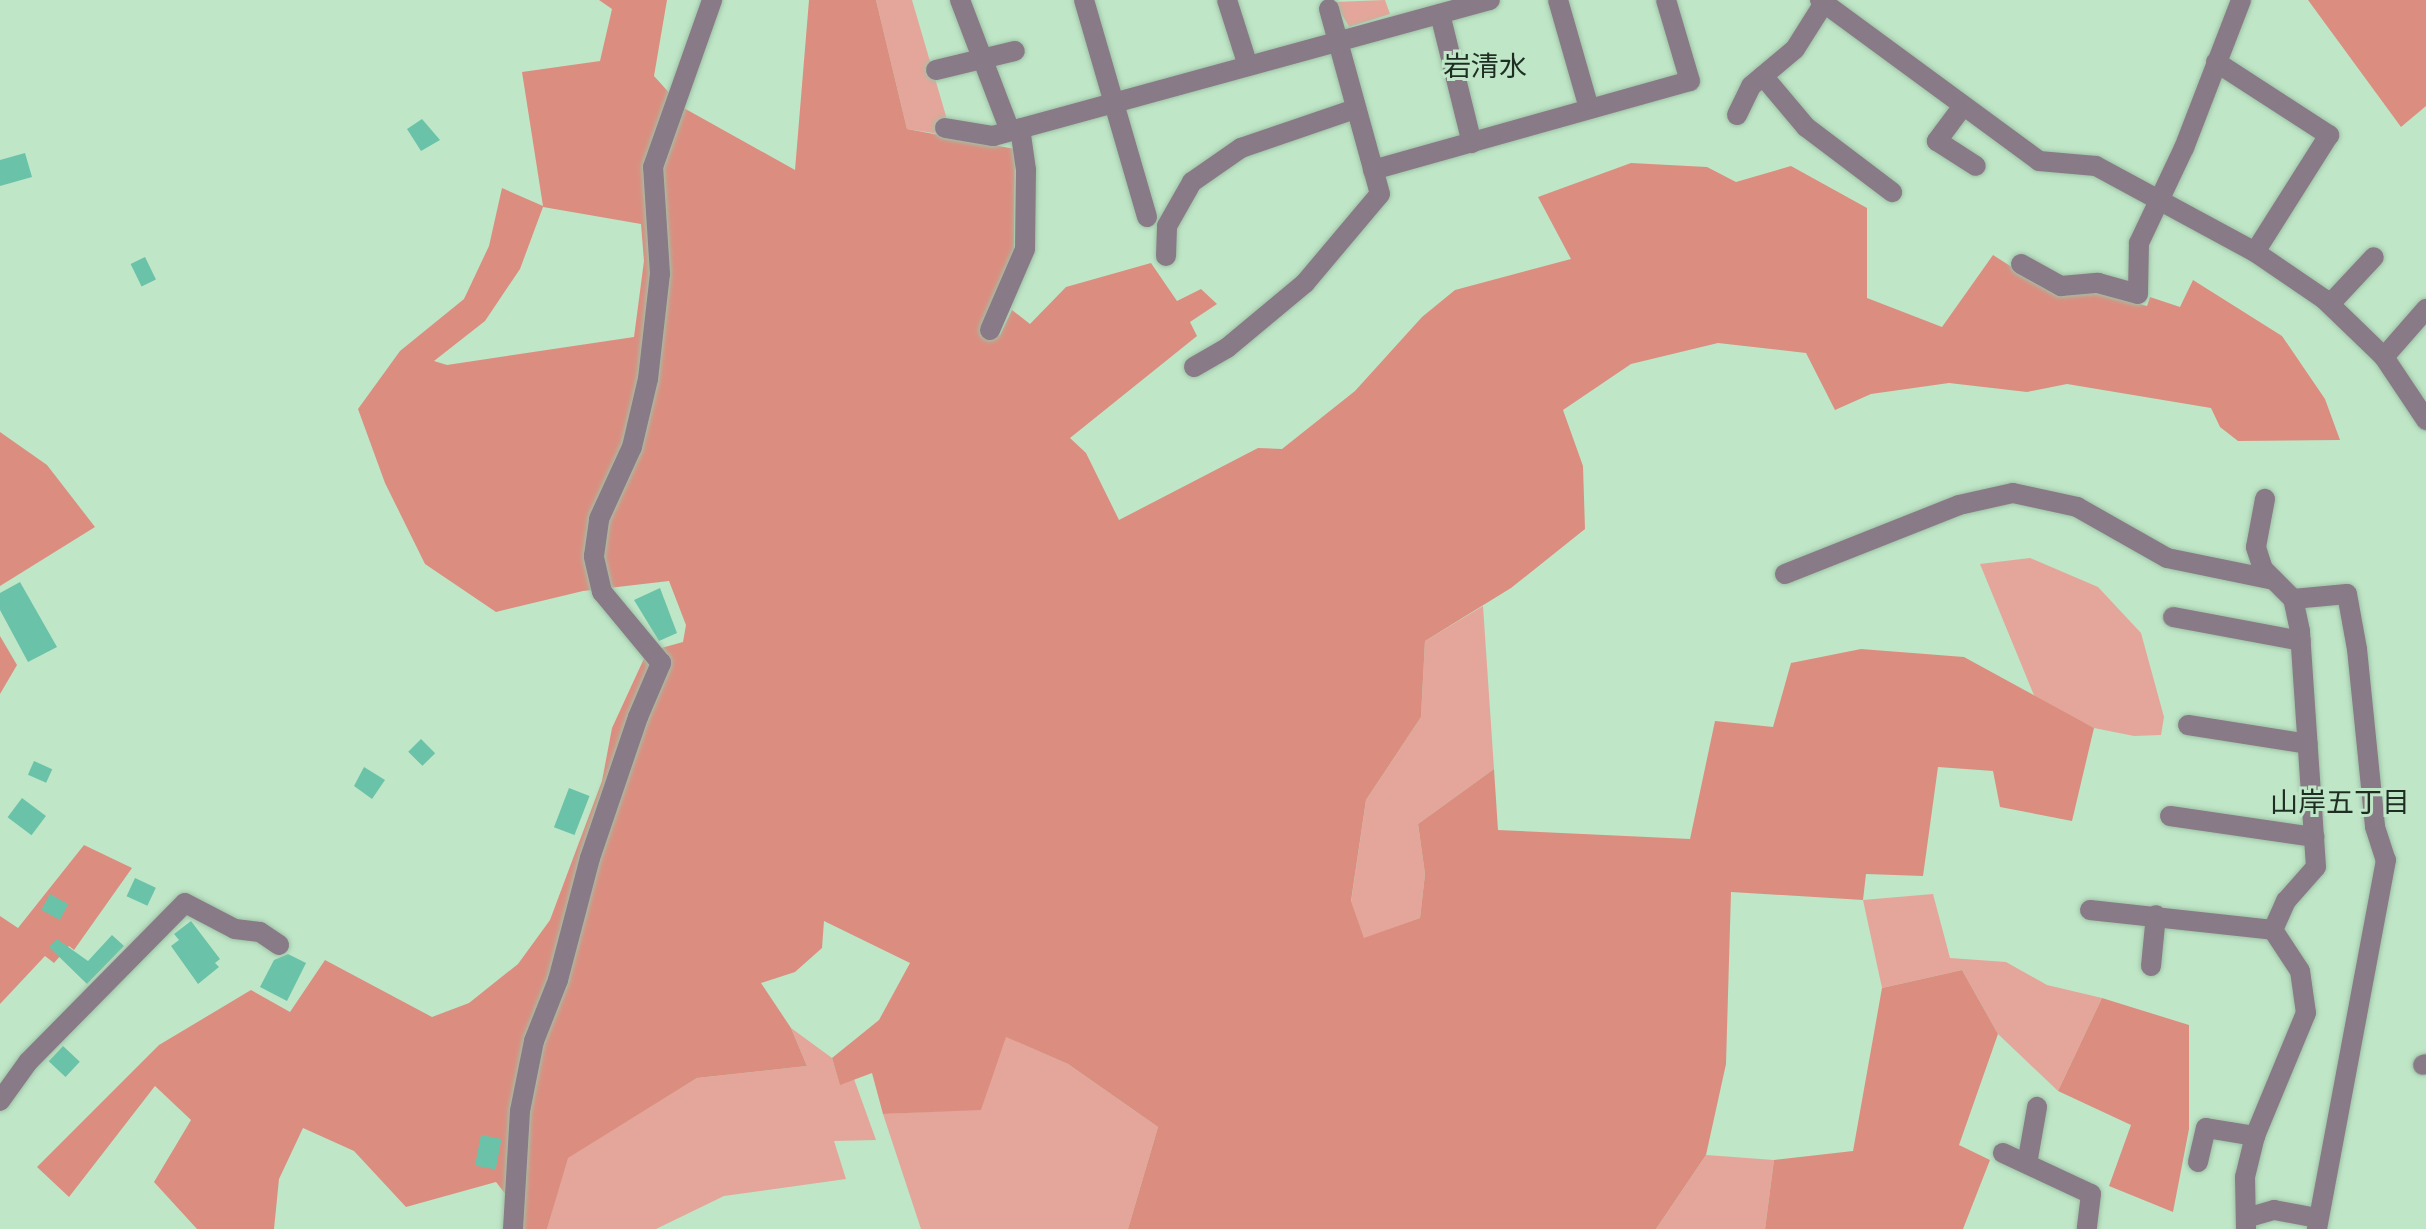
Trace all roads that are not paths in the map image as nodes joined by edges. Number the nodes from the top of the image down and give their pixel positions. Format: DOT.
graph roads {
  1 [pos="712,0"];
  2 [pos="960,0"];
  3 [pos="1084,0"];
  4 [pos="1227,0"];
  5 [pos="1490,0"];
  6 [pos="1558,0"];
  7 [pos="1666,0"];
  8 [pos="2241,0"];
  9 [pos="1822,2"];
  10 [pos="1329,9"];
  11 [pos="1440,14"];
  12 [pos="1339,43"];
  13 [pos="1015,51"];
  14 [pos="982,59"];
  15 [pos="2216,62"];
  16 [pos="1248,66"];
  17 [pos="936,70"];
  18 [pos="1763,76"];
  19 [pos="1113,104"];
  20 [pos="1963,106"];
  21 [pos="1589,108"];
  22 [pos="1355,109"];
  23 [pos="1737,115"];
  24 [pos="945,128"];
  25 [pos="1015,130"];
  26 [pos="1472,143"];
  27 [pos="1976,166"];
  28 [pos="1373,170"];
  29 [pos="1892,192"];
  30 [pos="2161,199"];
  31 [pos="1147,217"];
  32 [pos="2255,252"];
  33 [pos="1166,256"];
  34 [pos="2374,257"];
  35 [pos="2021,264"];
  36 [pos="2330,304"];
  37 [pos="2426,309"];
  38 [pos="990,330"];
  39 [pos="2384,357"];
  40 [pos="1194,367"];
  41 [pos="2426,420"];
  42 [pos="2265,499"];
  43 [pos="1785,574"];
  44 [pos="2274,580"];
  45 [pos="2293,599"];
  46 [pos="2173,617"];
  47 [pos="2301,641"];
  48 [pos="2188,725"];
  49 [pos="2308,744"];
  50 [pos="2170,816"];
  51 [pos="2314,837"];
  52 [pos="2090,910"];
  53 [pos="2156,915"];
  54 [pos="2273,930"];
  55 [pos="279,945"];
  56 [pos="2151,966"];
  57 [pos="0,1101"];
  58 [pos="2037,1107"];
  59 [pos="2255,1136"];
  60 [pos="2003,1153"];
  61 [pos="2198,1162"];
  62 [pos="2027,1164"];
  63 [pos="2246,1224"];
  64 [pos="2317,1224"];
  65 [pos="513,1229"];
  66 [pos="2087,1229"];
  1 -- 65 [label="street"];
  2 -- 14 [label="street"];
  3 -- 19 [label="street"];
  4 -- 16 [label="street"];
  5 -- 11 [label="street"];
  6 -- 21 [label="street"];
  7 -- 21 [label="street"];
  8 -- 15 [label="street"];
  9 -- 18 [label="street"];
  9 -- 20 [label="street"];
  10 -- 12 [label="street"];
  11 -- 12 [label="street"];
  11 -- 26 [label="street"];
  12 -- 16 [label="street"];
  12 -- 22 [label="street"];
  13 -- 14 [label="street"];
  14 -- 17 [label="street"];
  14 -- 25 [label="street"];
  15 -- 30 [label="street"];
  15 -- 32 [label="street"];
  16 -- 19 [label="street"];
  18 -- 23 [label="street"];
  18 -- 29 [label="street"];
  19 -- 25 [label="street"];
  19 -- 31 [label="street"];
  20 -- 27 [label="street"];
  20 -- 30 [label="street"];
  21 -- 26 [label="street"];
  22 -- 28 [label="street"];
  22 -- 33 [label="street"];
  24 -- 25 [label="street"];
  25 -- 38 [label="street"];
  26 -- 28 [label="street"];
  28 -- 40 [label="street"];
  30 -- 32 [label="street"];
  30 -- 35 [label="street"];
  32 -- 36 [label="street"];
  34 -- 36 [label="street"];
  36 -- 39 [label="street"];
  37 -- 39 [label="street"];
  39 -- 41 [label="street"];
  42 -- 44 [label="street"];
  43 -- 44 [label="street"];
  44 -- 45 [label="street"];
  45 -- 47 [label="street"];
  45 -- 64 [label="street"];
  46 -- 47 [label="street"];
  47 -- 49 [label="street"];
  48 -- 49 [label="street"];
  49 -- 51 [label="street"];
  50 -- 51 [label="street"];
  51 -- 54 [label="street"];
  52 -- 53 [label="street"];
  53 -- 54 [label="street"];
  53 -- 56 [label="street"];
  54 -- 59 [label="street"];
  55 -- 57 [label="street"];
  58 -- 62 [label="street"];
  59 -- 61 [label="street"];
  59 -- 63 [label="street"];
  60 -- 62 [label="street"];
  62 -- 66 [label="street"];
  63 -- 64 [label="street"];
}
